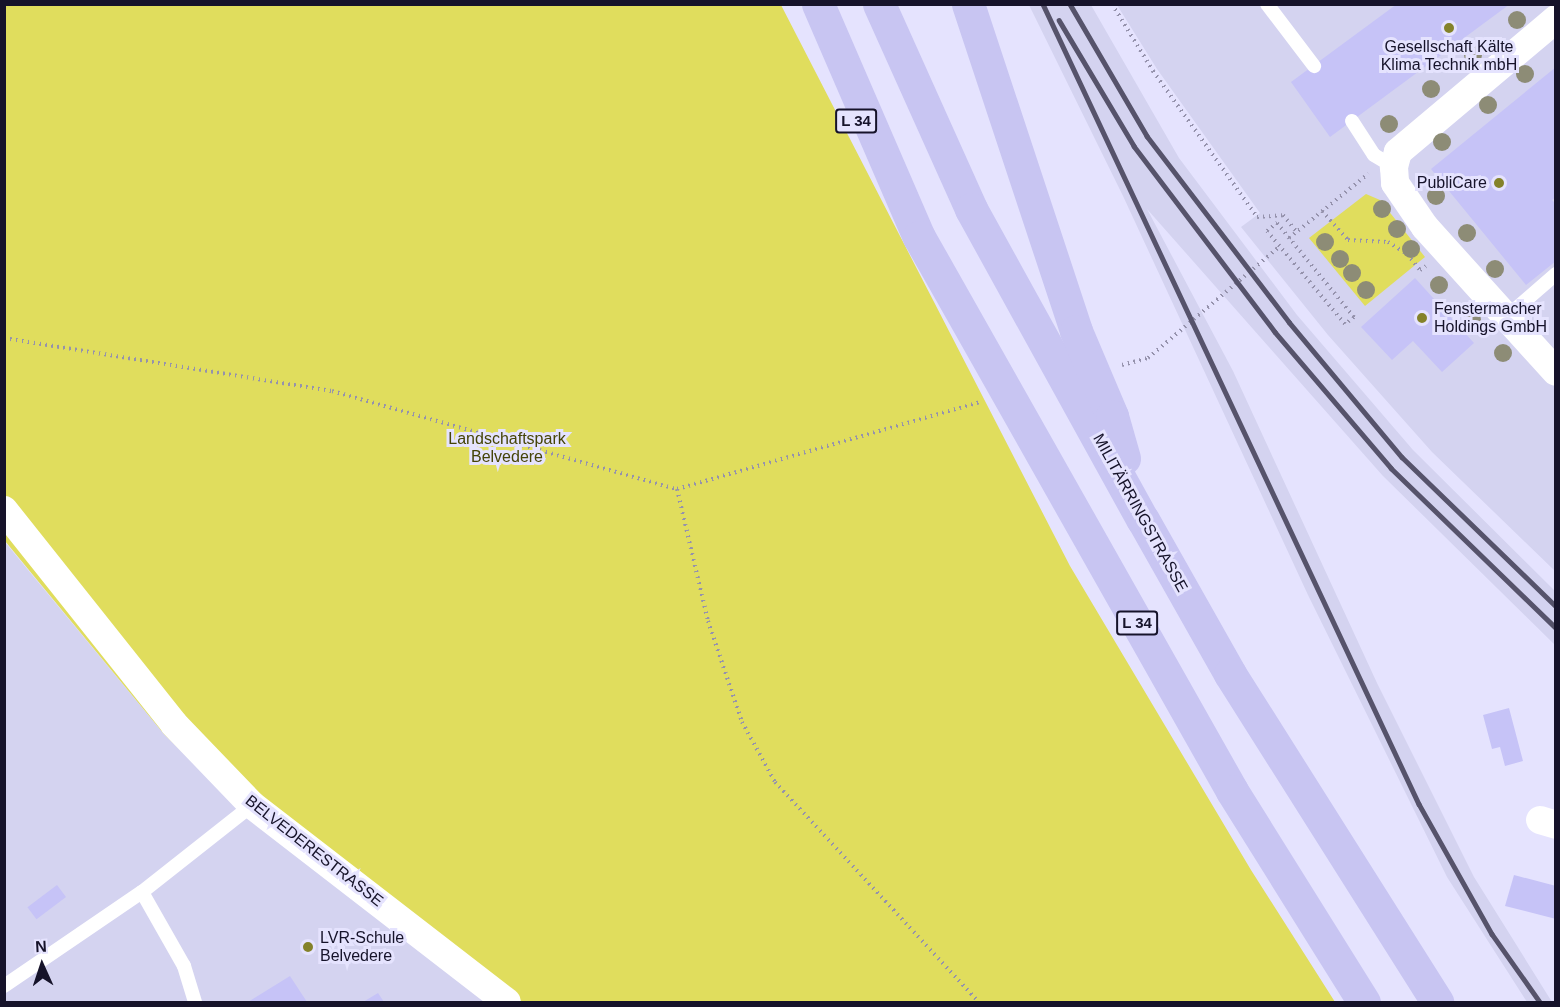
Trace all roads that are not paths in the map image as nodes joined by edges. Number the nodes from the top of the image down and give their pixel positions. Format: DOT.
graph roads {
  1 [pos="793,4"];
  2 [pos="818,4"];
  3 [pos="879,4"];
  4 [pos="968,4"];
  5 [pos="1267,4"];
  6 [pos="1556,19"];
  7 [pos="1314,66"];
  8 [pos="1352,121"];
  9 [pos="1394,167"];
  10 [pos="919,237"];
  11 [pos="1556,274"];
  12 [pos="1504,319"];
  13 [pos="1556,372"];
  14 [pos="4,510"];
  15 [pos="1143,520"];
  16 [pos="252,805"];
  17 [pos="142,892"];
  18 [pos="4,986"];
  19 [pos="195,1002"];
  20 [pos="507,1002"];
  21 [pos="1364,1002"];
  22 [pos="1437,1002"];
  1 -- 10 [label="highway, L 34"];
  2 -- 10 [label="highway, L 34"];
  3 -- 15 [label="highway, MILITÄRRINGSTRASSE"];
  4 -- 15 [label="highway"];
  5 -- 7 [label="lane"];
  6 -- 9 [label="street"];
  8 -- 9 [label="lane"];
  9 -- 12 [label="street"];
  10 -- 21 [label="highway, L 34"];
  11 -- 12 [label="lane"];
  12 -- 13 [label="street"];
  14 -- 16 [label="street, BELVEDERESTRASSE"];
  15 -- 22 [label="highway, MILITÄRRINGSTRASSE"];
  16 -- 17 [label="lane"];
  16 -- 20 [label="street, BELVEDERESTRASSE"];
  17 -- 18 [label="lane"];
  17 -- 19 [label="lane"];
}
